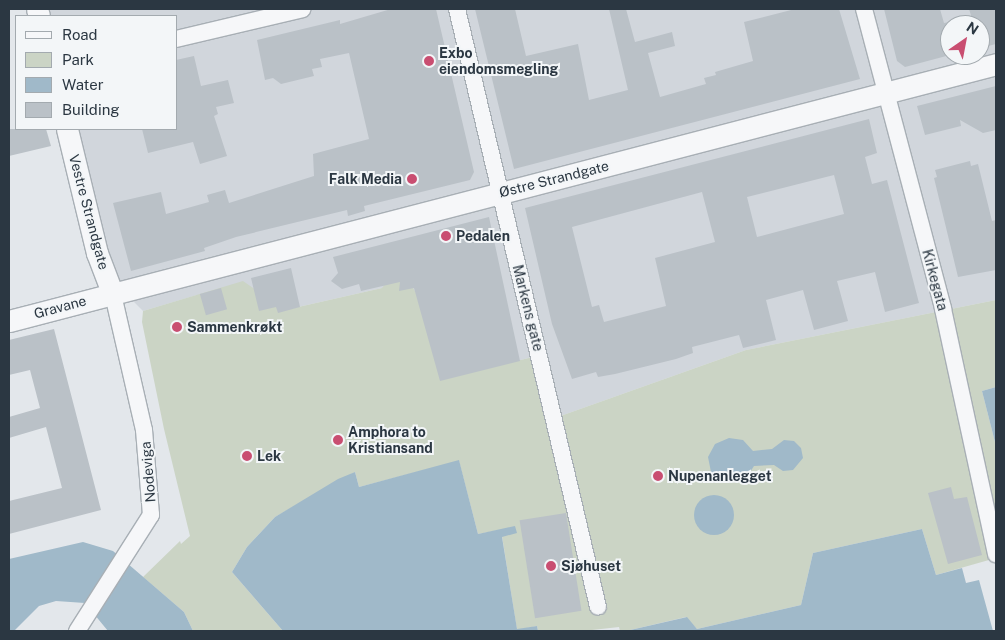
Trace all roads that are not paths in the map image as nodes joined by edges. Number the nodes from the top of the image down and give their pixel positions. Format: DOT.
graph roads {
  1 [pos="303,9"];
  2 [pos="456,9"];
  3 [pos="864,9"];
  4 [pos="178,39"];
  5 [pos="996,64"];
  6 [pos="885,93"];
  7 [pos="67,130"];
  8 [pos="499,193"];
  9 [pos="113,295"];
  10 [pos="9,321"];
  11 [pos="996,554"];
  12 [pos="598,607"];
  13 [pos="77,631"];
  1 -- 4 [label="street"];
  2 -- 8 [label="street, Markens gate"];
  3 -- 6 [label="street, Kirkegata"];
  5 -- 6 [label="street, Østre Strandgate"];
  6 -- 8 [label="street, Østre Strandgate"];
  6 -- 11 [label="street, Kirkegata"];
  7 -- 9 [label="street, Vestre Strandgate"];
  8 -- 9 [label="street, Østre Strandgate"];
  8 -- 12 [label="street, Markens gate"];
  9 -- 10 [label="street, Gravane"];
  9 -- 13 [label="street, Nodeviga"];
}
